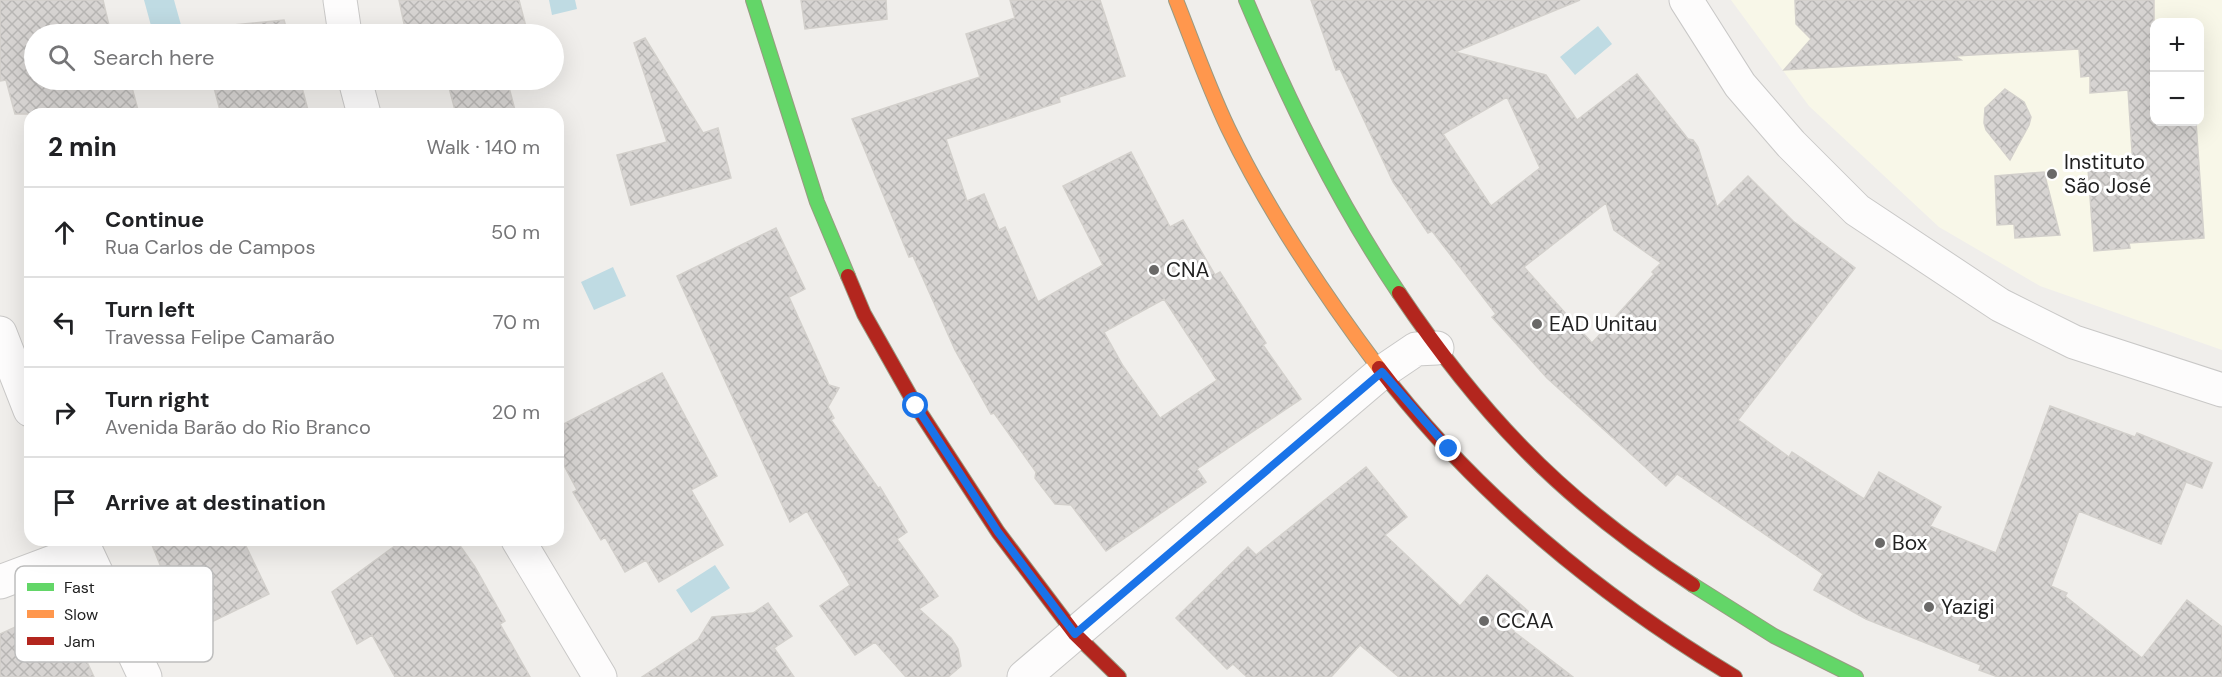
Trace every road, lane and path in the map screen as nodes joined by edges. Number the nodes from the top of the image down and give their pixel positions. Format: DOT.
graph roads {
  1 [pos="340,0"];
  2 [pos="753,0"];
  3 [pos="1176,0"];
  4 [pos="1246,0"];
  5 [pos="1686,0"];
  6 [pos="344,24"];
  7 [pos="357,90"];
  8 [pos="362,108"];
  9 [pos="0,333"];
  10 [pos="1437,348"];
  11 [pos="1382,372"];
  12 [pos="2222,390"];
  13 [pos="24,395"];
  14 [pos="81,546"];
  15 [pos="83,546"];
  16 [pos="522,546"];
  17 [pos="36,566"];
  18 [pos="93,566"];
  19 [pos="15,575"];
  20 [pos="0,582"];
  21 [pos="1075,634"];
  22 [pos="138,662"];
  23 [pos="145,677"];
  24 [pos="600,677"];
  25 [pos="1024,677"];
  26 [pos="1119,677"];
  27 [pos="1735,677"];
  28 [pos="1856,677"];
  1 -- 6 [label="street"];
  2 -- 21 [label="main road"];
  3 -- 11 [label="main road"];
  4 -- 10 [label="main road"];
  5 -- 12 [label="street"];
  7 -- 8 [label="street"];
  9 -- 13 [label="street"];
  10 -- 11 [label="street"];
  10 -- 28 [label="main road"];
  11 -- 21 [label="street"];
  11 -- 27 [label="main road"];
  14 -- 17 [label="street"];
  15 -- 18 [label="street"];
  16 -- 24 [label="street"];
  19 -- 20 [label="street"];
  21 -- 25 [label="street"];
  21 -- 26 [label="main road"];
  22 -- 23 [label="street"];
}
